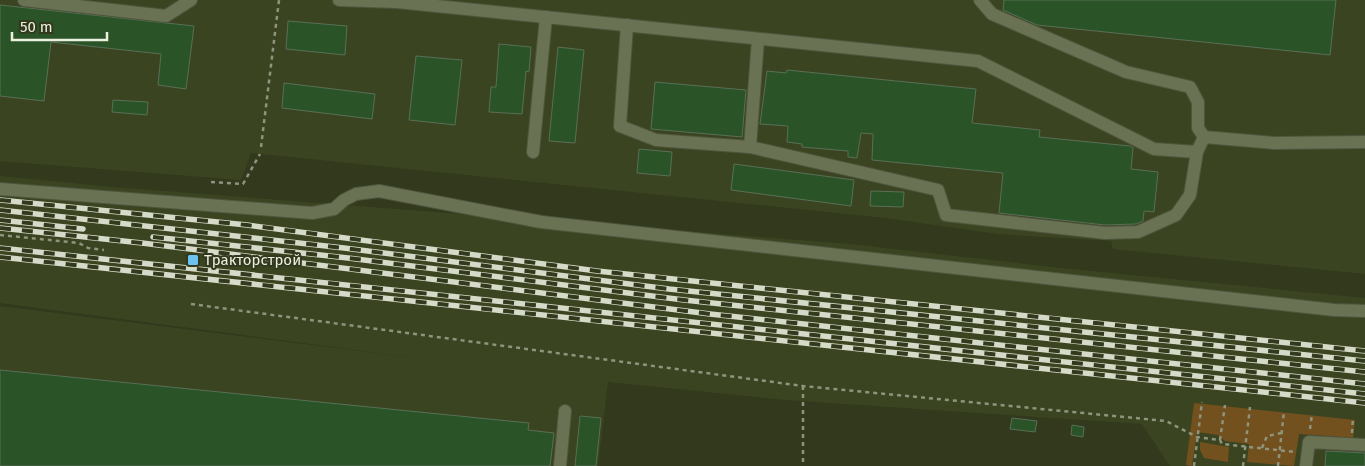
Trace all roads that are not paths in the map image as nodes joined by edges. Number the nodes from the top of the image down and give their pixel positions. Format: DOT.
graph roads {
  1 [pos="24,0"];
  2 [pos="191,0"];
  3 [pos="339,0"];
  4 [pos="980,0"];
  5 [pos="397,1"];
  6 [pos="546,17"];
  7 [pos="627,25"];
  8 [pos="758,39"];
  9 [pos="1204,137"];
  10 [pos="1365,142"];
  11 [pos="750,147"];
  12 [pos="533,152"];
  13 [pos="1197,152"];
  14 [pos="0,189"];
  15 [pos="1365,311"];
  16 [pos="565,411"];
  17 [pos="1365,445"];
  18 [pos="560,466"];
  19 [pos="1306,466"];
  1 -- 2 [label="lane"];
  3 -- 5 [label="lane"];
  4 -- 9 [label="lane"];
  5 -- 6 [label="lane"];
  6 -- 7 [label="lane"];
  6 -- 12 [label="lane"];
  7 -- 8 [label="lane"];
  7 -- 11 [label="lane"];
  8 -- 11 [label="lane"];
  8 -- 13 [label="lane"];
  9 -- 10 [label="lane"];
  9 -- 13 [label="lane"];
  11 -- 13 [label="lane"];
  14 -- 15 [label="lane"];
  16 -- 18 [label="lane"];
  17 -- 19 [label="lane"];
}
